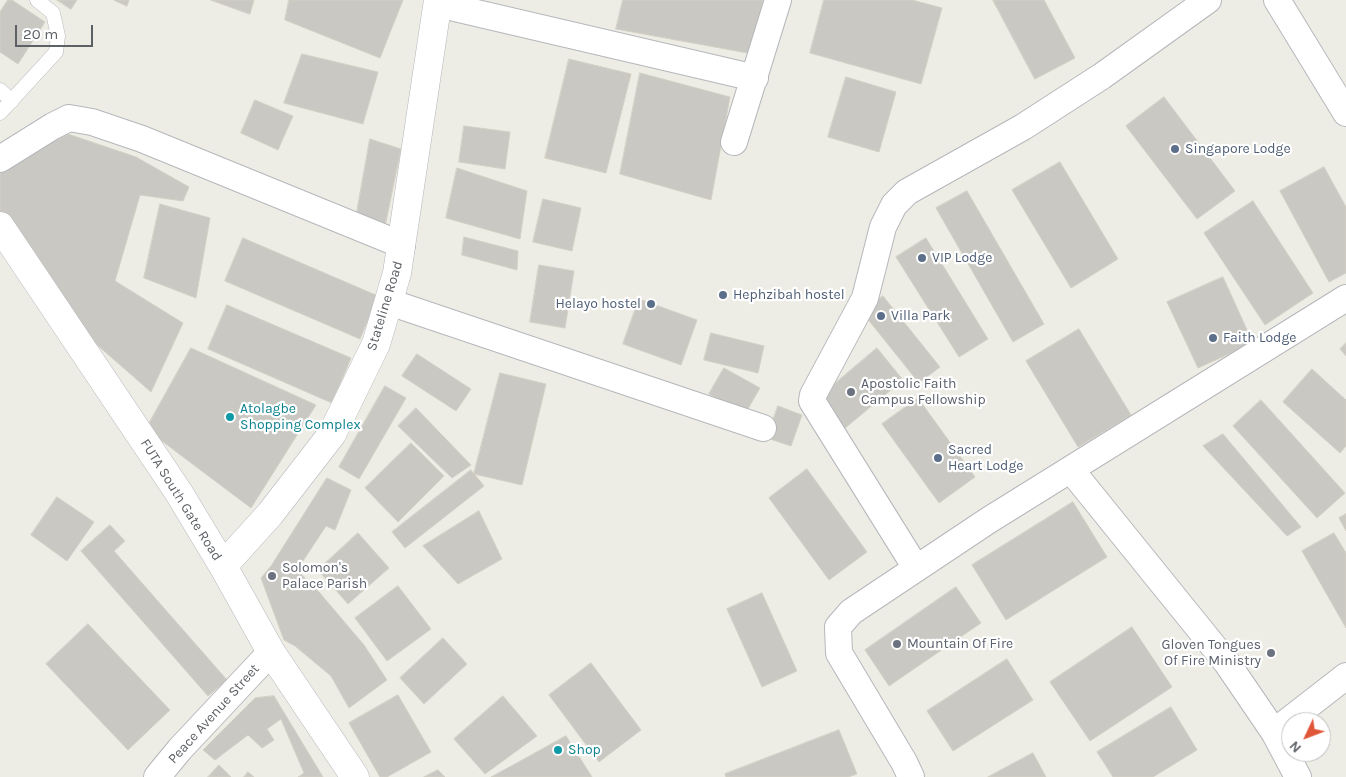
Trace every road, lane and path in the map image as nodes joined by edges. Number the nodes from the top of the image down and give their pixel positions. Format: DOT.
graph roads {
  1 [pos="37,0"];
  2 [pos="778,0"];
  3 [pos="1208,0"];
  4 [pos="1277,0"];
  5 [pos="438,2"];
  6 [pos="754,78"];
  7 [pos="0,90"];
  8 [pos="12,101"];
  9 [pos="0,113"];
  10 [pos="1346,113"];
  11 [pos="734,142"];
  12 [pos="0,160"];
  13 [pos="0,226"];
  14 [pos="402,245"];
  15 [pos="1346,298"];
  16 [pos="389,302"];
  17 [pos="763,428"];
  18 [pos="1072,470"];
  19 [pos="223,566"];
  20 [pos="916,568"];
  21 [pos="271,652"];
  22 [pos="1346,676"];
  23 [pos="1274,732"];
  24 [pos="157,777"];
  25 [pos="355,777"];
  26 [pos="911,777"];
  27 [pos="1298,777"];
  1 -- 8 [label="lane"];
  2 -- 6 [label="street"];
  3 -- 20 [label="street"];
  4 -- 10 [label="street"];
  5 -- 6 [label="street"];
  5 -- 14 [label="main road, Stateline Road"];
  6 -- 11 [label="street"];
  7 -- 8 [label="lane"];
  8 -- 9 [label="lane"];
  12 -- 14 [label="street"];
  13 -- 19 [label="main road, FUTA South Gate Road"];
  14 -- 16 [label="main road, Stateline Road"];
  15 -- 18 [label="street"];
  16 -- 17 [label="street"];
  16 -- 19 [label="main road, Stateline Road"];
  18 -- 20 [label="street"];
  18 -- 23 [label="street"];
  19 -- 21 [label="main road, FUTA South Gate Road"];
  20 -- 26 [label="street"];
  21 -- 24 [label="street, Peace Avenue Street"];
  21 -- 25 [label="main road, FUTA South Gate Road"];
  22 -- 23 [label="street"];
  23 -- 27 [label="street"];
}
